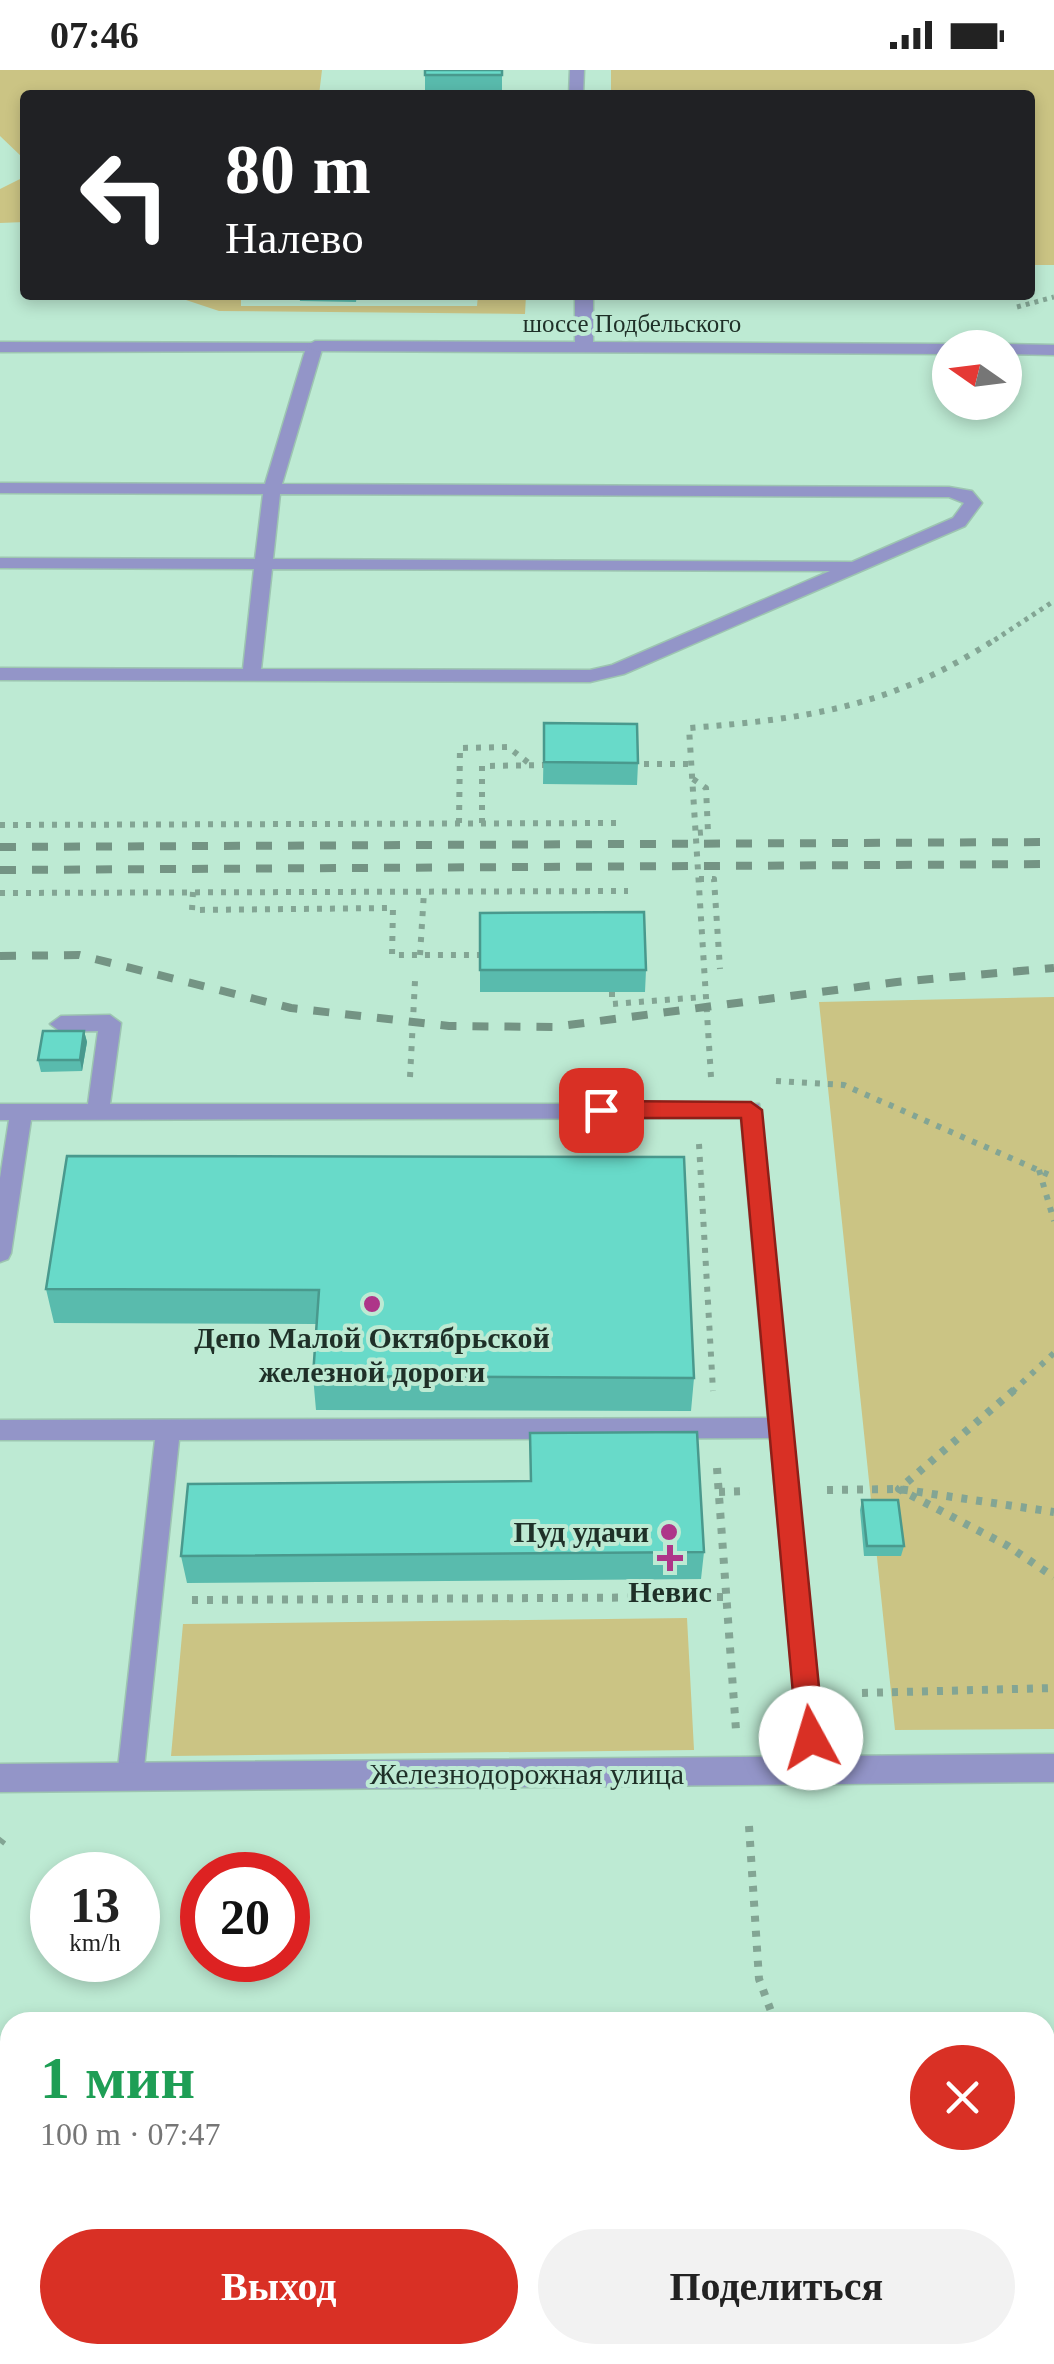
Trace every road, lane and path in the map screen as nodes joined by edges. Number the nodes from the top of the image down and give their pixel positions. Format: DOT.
graph roads {
  1 [pos="1054,297"];
  2 [pos="584,300"];
  3 [pos="1018,307"];
  4 [pos="315,346"];
  5 [pos="0,347"];
  6 [pos="584,348"];
  7 [pos="932,349"];
  8 [pos="1022,349"];
  9 [pos="1054,350"];
  10 [pos="0,488"];
  11 [pos="272,488"];
  12 [pos="0,563"];
  13 [pos="264,563"];
  14 [pos="859,566"];
  15 [pos="1054,601"];
  16 [pos="0,674"];
  17 [pos="251,676"];
  18 [pos="618,764"];
  19 [pos="691,764"];
  20 [pos="531,765"];
  21 [pos="562,765"];
  22 [pos="692,778"];
  23 [pos="618,822"];
  24 [pos="459,824"];
  25 [pos="482,824"];
  26 [pos="0,825"];
  27 [pos="696,833"];
  28 [pos="698,879"];
  29 [pos="0,892"];
  30 [pos="193,892"];
  31 [pos="424,892"];
  32 [pos="628,892"];
  33 [pos="481,954"];
  34 [pos="420,955"];
  35 [pos="720,970"];
  36 [pos="416,981"];
  37 [pos="612,992"];
  38 [pos="704,998"];
  39 [pos="61,1024"];
  40 [pos="798,1081"];
  41 [pos="410,1084"];
  42 [pos="714,1110"];
  43 [pos="98,1111"];
  44 [pos="10,1112"];
  45 [pos="698,1130"];
  46 [pos="1039,1170"];
  47 [pos="1054,1176"];
  48 [pos="1054,1221"];
  49 [pos="0,1253"];
  50 [pos="1054,1353"];
  51 [pos="714,1426"];
  52 [pos="780,1428"];
  53 [pos="168,1429"];
  54 [pos="0,1430"];
  55 [pos="899,1489"];
  56 [pos="786,1490"];
  57 [pos="719,1492"];
  58 [pos="1054,1512"];
  59 [pos="1054,1577"];
  60 [pos="726,1597"];
  61 [pos="171,1600"];
  62 [pos="1054,1688"];
  63 [pos="862,1693"];
  64 [pos="1054,1768"];
  65 [pos="814,1771"];
  66 [pos="740,1772"];
  67 [pos="130,1777"];
  68 [pos="0,1778"];
  69 [pos="749,1826"];
  70 [pos="771,2012"];
  1 -- 3 [label="path"];
  2 -- 6 [label="street"];
  4 -- 5 [label="lane"];
  4 -- 6 [label="street, шоссе Подбельского"];
  4 -- 11 [label="lane"];
  6 -- 7 [label="street, шоссе Подбельского"];
  8 -- 9 [label="street"];
  10 -- 11 [label="lane"];
  11 -- 13 [label="lane"];
  11 -- 14 [label="lane"];
  12 -- 13 [label="lane"];
  13 -- 14 [label="lane"];
  13 -- 17 [label="lane"];
  14 -- 17 [label="lane"];
  15 -- 19 [label="path"];
  16 -- 17 [label="lane"];
  18 -- 19 [label="path"];
  19 -- 22 [label="path"];
  20 -- 21 [label="path"];
  20 -- 24 [label="path"];
  20 -- 25 [label="path"];
  22 -- 27 [label="path"];
  22 -- 27 [label="path"];
  23 -- 25 [label="path"];
  24 -- 25 [label="path"];
  24 -- 26 [label="path"];
  27 -- 28 [label="path"];
  28 -- 35 [label="path"];
  28 -- 38 [label="path"];
  29 -- 30 [label="path"];
  30 -- 31 [label="path"];
  30 -- 34 [label="path"];
  31 -- 32 [label="path"];
  31 -- 34 [label="path"];
  33 -- 34 [label="path"];
  36 -- 41 [label="path"];
  37 -- 38 [label="path"];
  38 -- 42 [label="path"];
  39 -- 43 [label="lane"];
  40 -- 46 [label="path"];
  42 -- 43 [label="lane"];
  42 -- 52 [label="lane"];
  43 -- 44 [label="lane"];
  44 -- 49 [label="lane"];
  45 -- 51 [label="path"];
  46 -- 47 [label="path"];
  46 -- 48 [label="path"];
  50 -- 55 [label="path"];
  51 -- 52 [label="lane"];
  51 -- 53 [label="lane"];
  51 -- 57 [label="path"];
  52 -- 56 [label="lane"];
  53 -- 54 [label="lane"];
  53 -- 67 [label="lane"];
  55 -- 56 [label="path"];
  55 -- 58 [label="path"];
  55 -- 59 [label="path"];
  56 -- 57 [label="path"];
  56 -- 65 [label="lane"];
  57 -- 60 [label="path"];
  60 -- 61 [label="path"];
  60 -- 66 [label="path"];
  62 -- 63 [label="path"];
  64 -- 65 [label="street, Железнодорожная улица"];
  65 -- 66 [label="street, Железнодорожная улица"];
  66 -- 67 [label="street, Железнодорожная улица"];
  67 -- 68 [label="street, Железнодорожная улица"];
  69 -- 70 [label="path"];
}
